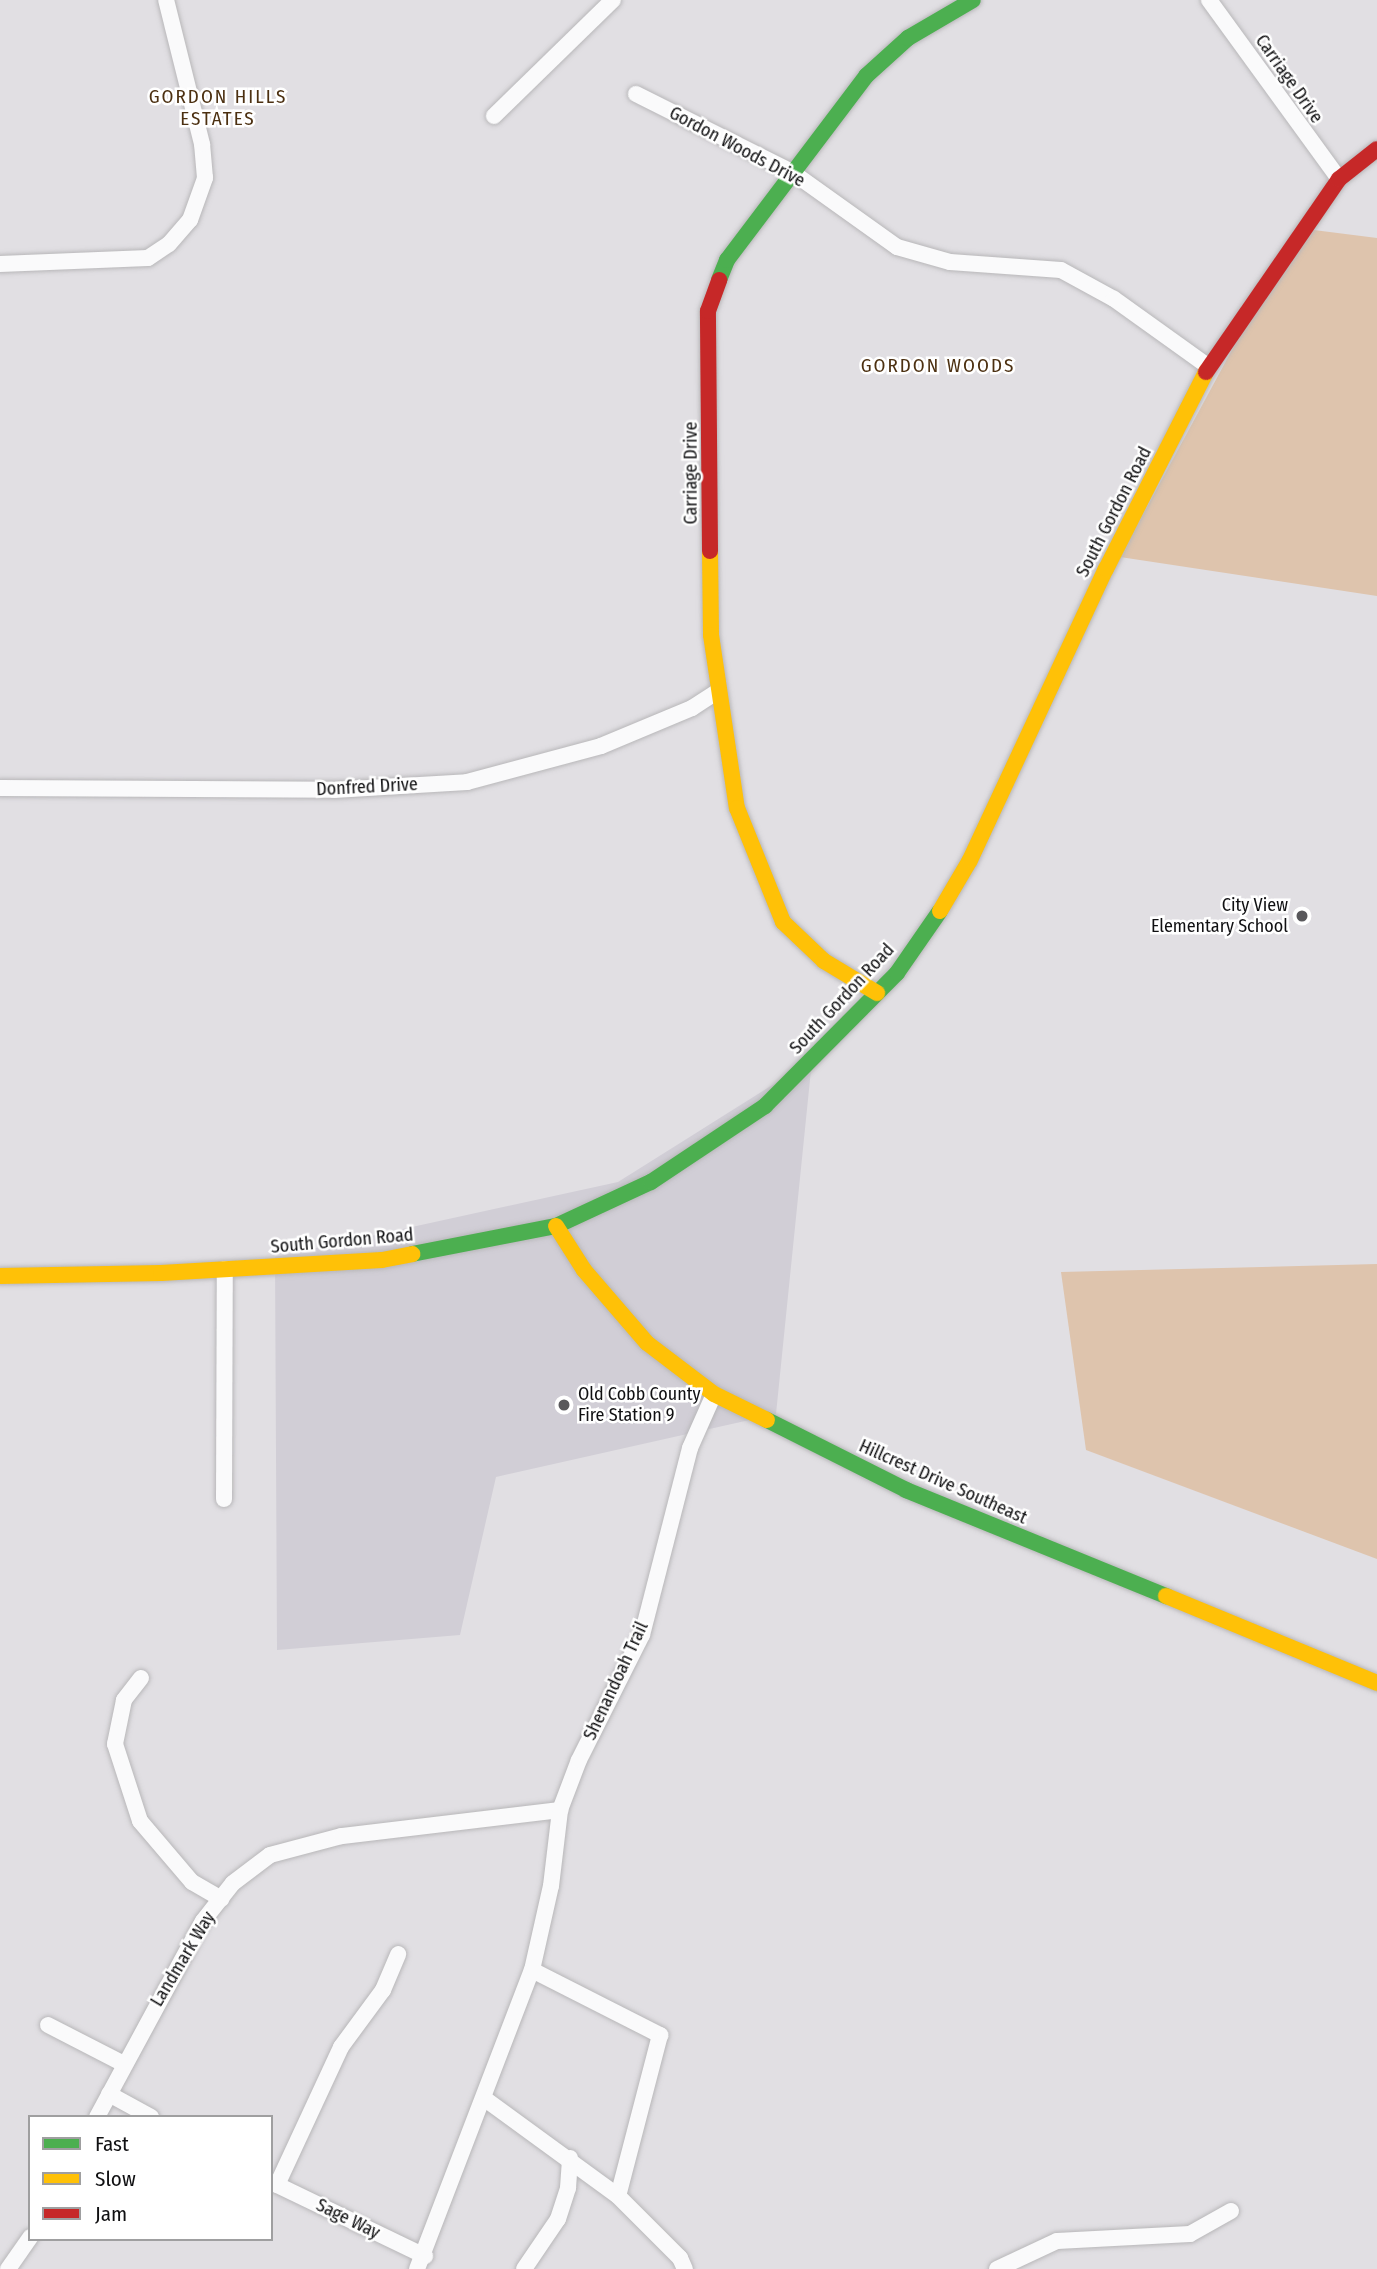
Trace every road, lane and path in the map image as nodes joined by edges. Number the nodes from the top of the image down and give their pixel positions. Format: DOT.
graph roads {
  1 [pos="166,0"];
  2 [pos="613,0"];
  3 [pos="973,0"];
  4 [pos="1209,0"];
  5 [pos="636,94"];
  6 [pos="494,116"];
  7 [pos="1377,149"];
  8 [pos="792,172"];
  9 [pos="1339,179"];
  10 [pos="0,264"];
  11 [pos="1209,368"];
  12 [pos="717,692"];
  13 [pos="0,788"];
  14 [pos="877,993"];
  15 [pos="555,1226"];
  16 [pos="225,1269"];
  17 [pos="0,1276"];
  18 [pos="714,1394"];
  19 [pos="224,1499"];
  20 [pos="141,1678"];
  21 [pos="1377,1683"];
  22 [pos="560,1810"];
  23 [pos="221,1899"];
  24 [pos="398,1954"];
  25 [pos="532,1970"];
  26 [pos="48,2025"];
  27 [pos="124,2064"];
  28 [pos="109,2094"];
  29 [pos="485,2099"];
  30 [pos="98,2115"];
  31 [pos="147,2115"];
  32 [pos="570,2158"];
  33 [pos="274,2184"];
  34 [pos="618,2196"];
  35 [pos="1231,2211"];
  36 [pos="28,2240"];
  37 [pos="421,2263"];
  38 [pos="8,2269"];
  39 [pos="524,2269"];
  40 [pos="685,2269"];
  41 [pos="997,2269"];
  1 -- 10 [label="street"];
  2 -- 6 [label="street"];
  3 -- 8 [label="street, Carriage Drive"];
  4 -- 9 [label="street, Carriage Drive"];
  5 -- 8 [label="street, Gordon Woods Drive"];
  7 -- 9 [label="street, South Gordon Road"];
  8 -- 11 [label="street, Gordon Woods Drive"];
  8 -- 12 [label="street, Carriage Drive"];
  9 -- 11 [label="street, South Gordon Road"];
  11 -- 14 [label="street, South Gordon Road"];
  12 -- 13 [label="street, Donfred Drive"];
  12 -- 14 [label="street, Carriage Drive"];
  14 -- 15 [label="street, South Gordon Road"];
  15 -- 16 [label="street, South Gordon Road"];
  15 -- 18 [label="street, Hillcrest Drive Southeast"];
  16 -- 17 [label="street, South Gordon Road"];
  16 -- 19 [label="street"];
  18 -- 21 [label="street, Hillcrest Drive Southeast"];
  18 -- 22 [label="street, Shenandoah Trail"];
  20 -- 23 [label="street"];
  22 -- 23 [label="street, Landmark Way"];
  22 -- 25 [label="street, Shenandoah Trail"];
  23 -- 27 [label="street, Landmark Way"];
  24 -- 33 [label="street"];
  25 -- 29 [label="street, Shenandoah Trail"];
  25 -- 34 [label="street"];
  26 -- 27 [label="street"];
  27 -- 28 [label="street, Landmark Way"];
  28 -- 30 [label="street, Landmark Way"];
  28 -- 31 [label="street"];
  29 -- 32 [label="street"];
  29 -- 37 [label="street, Shenandoah Trail"];
  32 -- 34 [label="street"];
  32 -- 39 [label="street"];
  33 -- 37 [label="street, Sage Way"];
  34 -- 40 [label="street"];
  35 -- 41 [label="street"];
  36 -- 38 [label="street"];
}
